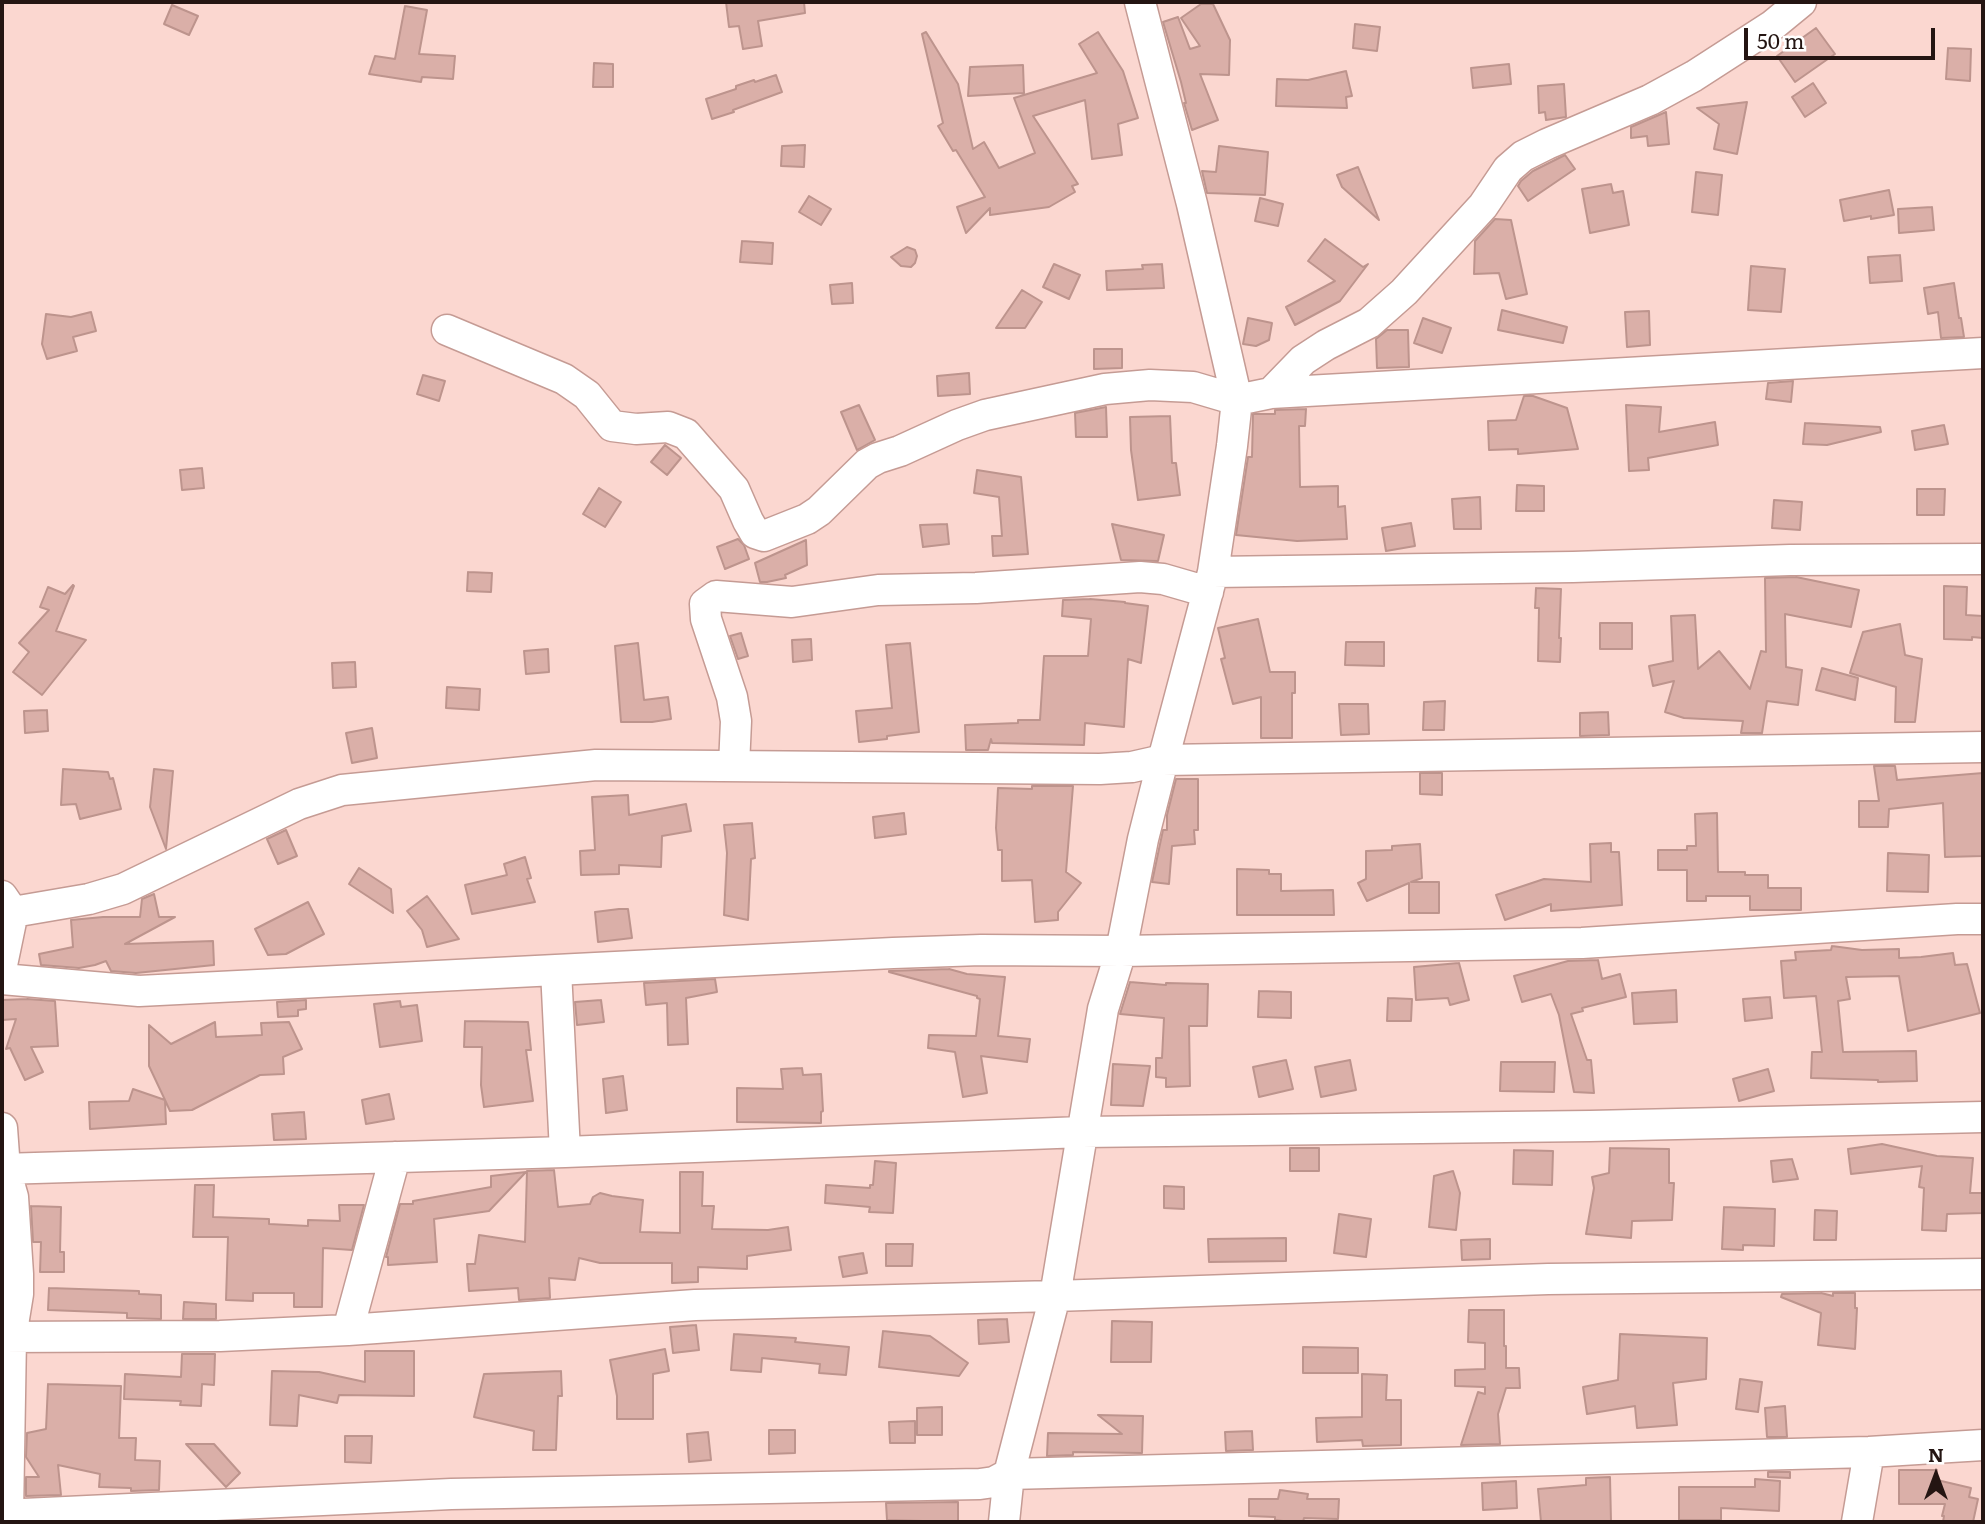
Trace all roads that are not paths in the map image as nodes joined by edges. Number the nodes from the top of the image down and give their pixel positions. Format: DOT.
graph roads {
  1 [pos="1140,2"];
  2 [pos="1801,2"];
  3 [pos="447,330"];
  4 [pos="1983,353"];
  5 [pos="1271,393"];
  6 [pos="1237,400"];
  7 [pos="1983,559"];
  8 [pos="1211,582"];
  9 [pos="1983,747"];
  10 [pos="1163,760"];
  11 [pos="734,766"];
  12 [pos="7,904"];
  13 [pos="1983,919"];
  14 [pos="1121,951"];
  15 [pos="2,965"];
  16 [pos="556,970"];
  17 [pos="2,979"];
  18 [pos="1983,1117"];
  19 [pos="2,1128"];
  20 [pos="1082,1132"];
  21 [pos="565,1152"];
  22 [pos="395,1157"];
  23 [pos="3,1169"];
  24 [pos="1983,1274"];
  25 [pos="1055,1296"];
  26 [pos="348,1330"];
  27 [pos="7,1337"];
  28 [pos="1983,1445"];
  29 [pos="1869,1452"];
  30 [pos="1009,1474"];
  31 [pos="5,1515"];
  32 [pos="1004,1522"];
  33 [pos="1857,1522"];
  1 -- 6 [label="street"];
  2 -- 5 [label="street"];
  3 -- 6 [label="street"];
  4 -- 5 [label="street"];
  5 -- 6 [label="street"];
  6 -- 8 [label="street"];
  7 -- 8 [label="street"];
  8 -- 10 [label="street"];
  8 -- 11 [label="street"];
  9 -- 10 [label="street"];
  10 -- 11 [label="street"];
  10 -- 14 [label="street"];
  11 -- 12 [label="street"];
  12 -- 15 [label="street"];
  13 -- 14 [label="street"];
  14 -- 16 [label="street"];
  14 -- 20 [label="street"];
  16 -- 17 [label="street"];
  16 -- 21 [label="street"];
  18 -- 20 [label="street"];
  19 -- 23 [label="street"];
  20 -- 21 [label="street"];
  20 -- 25 [label="street"];
  21 -- 22 [label="street"];
  22 -- 23 [label="street"];
  22 -- 26 [label="street"];
  23 -- 27 [label="street"];
  24 -- 25 [label="street"];
  25 -- 26 [label="street"];
  25 -- 30 [label="street"];
  26 -- 27 [label="street"];
  27 -- 31 [label="street"];
  28 -- 29 [label="street"];
  29 -- 30 [label="street"];
  29 -- 33 [label="street"];
  30 -- 31 [label="street"];
  30 -- 32 [label="street"];
}
